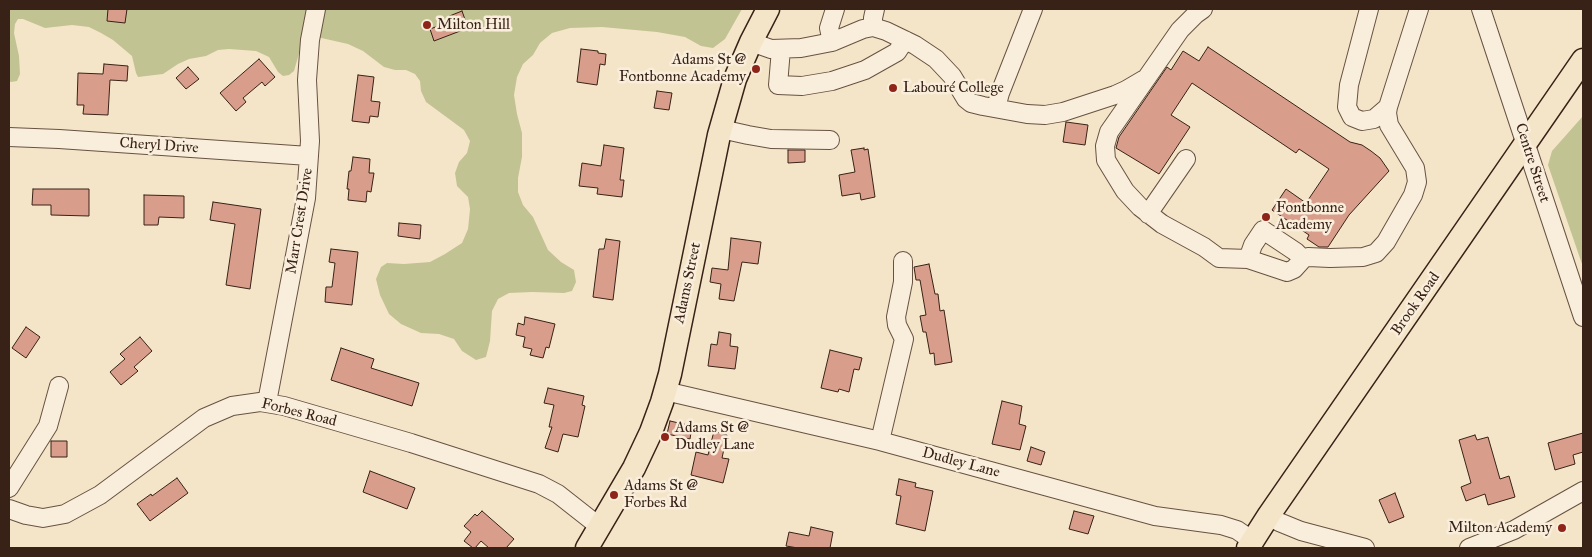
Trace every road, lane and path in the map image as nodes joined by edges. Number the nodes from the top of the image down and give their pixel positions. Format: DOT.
graph roads {
  1 [pos="316,9"];
  2 [pos="768,9"];
  3 [pos="835,9"];
  4 [pos="875,9"];
  5 [pos="1033,9"];
  6 [pos="1203,9"];
  7 [pos="1369,9"];
  8 [pos="1419,9"];
  9 [pos="1480,9"];
  10 [pos="873,27"];
  11 [pos="905,40"];
  12 [pos="751,42"];
  13 [pos="832,42"];
  14 [pos="781,49"];
  15 [pos="1583,60"];
  16 [pos="1148,75"];
  17 [pos="1088,105"];
  18 [pos="1388,107"];
  19 [pos="996,108"];
  20 [pos="721,129"];
  21 [pos="1110,132"];
  22 [pos="9,137"];
  23 [pos="830,140"];
  24 [pos="1526,144"];
  25 [pos="309,156"];
  26 [pos="1186,159"];
  27 [pos="1148,214"];
  28 [pos="1248,259"];
  29 [pos="1303,259"];
  30 [pos="903,261"];
  31 [pos="1583,317"];
  32 [pos="59,386"];
  33 [pos="665,391"];
  34 [pos="267,402"];
  35 [pos="880,441"];
  36 [pos="9,488"];
  37 [pos="1583,491"];
  38 [pos="9,509"];
  39 [pos="1269,515"];
  40 [pos="600,528"];
  41 [pos="1250,544"];
  42 [pos="588,548"];
  43 [pos="1365,548"];
  44 [pos="1469,548"];
  1 -- 25 [label="street, Marr Crest Drive"];
  2 -- 12 [label="main road, Adams Street"];
  3 -- 13 [label="street"];
  4 -- 10 [label="street"];
  5 -- 19 [label="street"];
  6 -- 16 [label="street"];
  7 -- 18 [label="street"];
  8 -- 18 [label="street"];
  9 -- 24 [label="street, Centre Street"];
  10 -- 11 [label="street"];
  10 -- 13 [label="street"];
  11 -- 14 [label="street"];
  11 -- 19 [label="street"];
  12 -- 14 [label="street"];
  12 -- 20 [label="main road, Adams Street"];
  13 -- 14 [label="street"];
  15 -- 24 [label="main road, Brook Road"];
  16 -- 17 [label="street"];
  16 -- 21 [label="street"];
  17 -- 19 [label="street"];
  17 -- 21 [label="street"];
  18 -- 29 [label="street"];
  20 -- 23 [label="street"];
  20 -- 33 [label="main road, Adams Street"];
  21 -- 27 [label="street"];
  22 -- 25 [label="street, Cheryl Drive"];
  24 -- 31 [label="street, Centre Street"];
  24 -- 39 [label="main road, Brook Road"];
  25 -- 34 [label="street, Marr Crest Drive"];
  26 -- 27 [label="street"];
  27 -- 28 [label="street"];
  28 -- 29 [label="street"];
  28 -- 29 [label="street"];
  30 -- 35 [label="street"];
  32 -- 36 [label="street"];
  33 -- 35 [label="street, Dudley Lane"];
  33 -- 40 [label="main road, Adams Street"];
  34 -- 38 [label="street, Forbes Road"];
  34 -- 40 [label="street, Forbes Road"];
  35 -- 41 [label="street, Dudley Lane"];
  37 -- 44 [label="street"];
  39 -- 41 [label="main road, Brook Road"];
  39 -- 43 [label="street"];
  40 -- 42 [label="main road, Adams Street"];
}
